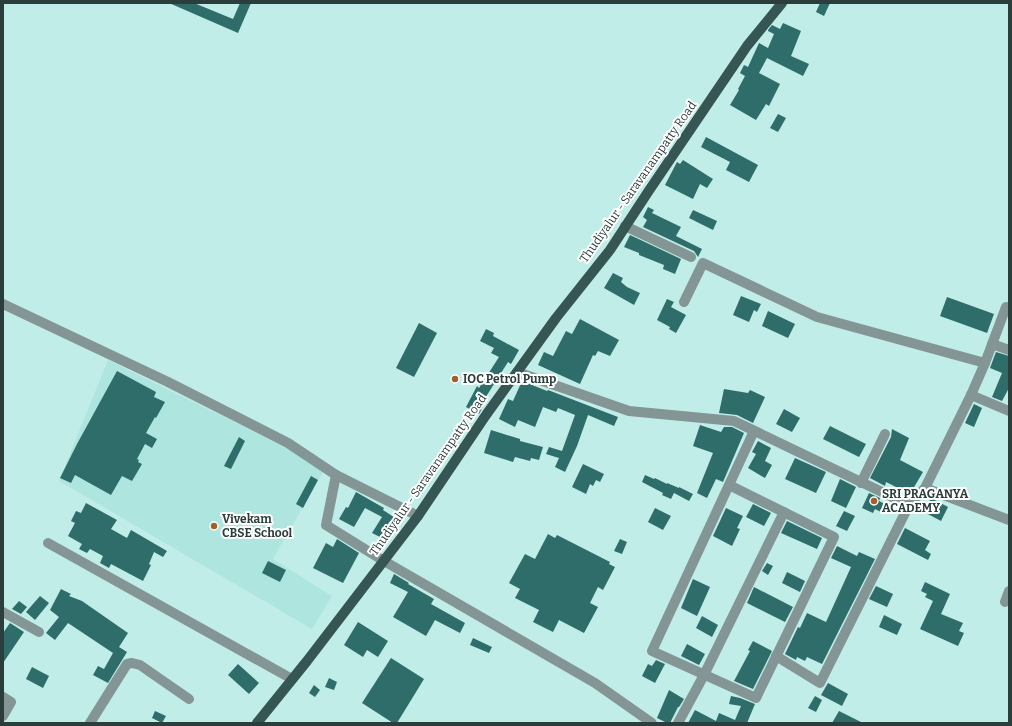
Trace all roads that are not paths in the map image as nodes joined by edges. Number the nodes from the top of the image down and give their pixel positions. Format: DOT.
graph roads {
  1 [pos="782,3"];
  2 [pos="625,226"];
  3 [pos="691,257"];
  4 [pos="684,302"];
  5 [pos="3,304"];
  6 [pos="1009,308"];
  7 [pos="992,344"];
  8 [pos="1009,350"];
  9 [pos="985,363"];
  10 [pos="517,372"];
  11 [pos="971,395"];
  12 [pos="1009,410"];
  13 [pos="754,431"];
  14 [pos="886,434"];
  15 [pos="336,475"];
  16 [pos="862,482"];
  17 [pos="729,485"];
  18 [pos="925,488"];
  19 [pos="909,506"];
  20 [pos="784,512"];
  21 [pos="418,516"];
  22 [pos="1009,520"];
  23 [pos="48,543"];
  24 [pos="384,561"];
  25 [pos="1009,591"];
  26 [pos="1005,602"];
  27 [pos="3,612"];
  28 [pos="39,632"];
  29 [pos="776,656"];
  30 [pos="704,675"];
  31 [pos="292,679"];
  32 [pos="3,697"];
  33 [pos="189,699"];
  34 [pos="3,716"];
  35 [pos="648,722"];
  36 [pos="90,723"];
  37 [pos="257,723"];
  38 [pos="678,723"];
  1 -- 2 [label="main road, Thudiyalur - Saravanampatty Road"];
  2 -- 3 [label="street"];
  2 -- 10 [label="main road, Thudiyalur - Saravanampatty Road"];
  4 -- 9 [label="street"];
  5 -- 15 [label="street"];
  6 -- 7 [label="street"];
  7 -- 8 [label="street"];
  7 -- 9 [label="street"];
  9 -- 11 [label="street"];
  10 -- 13 [label="street"];
  10 -- 21 [label="main road, Thudiyalur - Saravanampatty Road"];
  11 -- 12 [label="street"];
  11 -- 18 [label="street"];
  13 -- 16 [label="street"];
  13 -- 17 [label="street"];
  14 -- 16 [label="street"];
  15 -- 21 [label="street"];
  15 -- 24 [label="street"];
  16 -- 19 [label="street"];
  17 -- 20 [label="street"];
  17 -- 30 [label="street"];
  18 -- 19 [label="street"];
  18 -- 22 [label="street"];
  19 -- 29 [label="street"];
  20 -- 29 [label="street"];
  20 -- 30 [label="street"];
  21 -- 24 [label="main road, Thudiyalur - Saravanampatty Road"];
  23 -- 31 [label="street"];
  24 -- 31 [label="main road, Thudiyalur - Saravanampatty Road"];
  24 -- 35 [label="street"];
  25 -- 26 [label="street"];
  27 -- 28 [label="street"];
  29 -- 30 [label="street"];
  30 -- 38 [label="street"];
  31 -- 37 [label="main road, Thudiyalur - Saravanampatty Road"];
  32 -- 34 [label="street"];
  33 -- 36 [label="street"];
}
